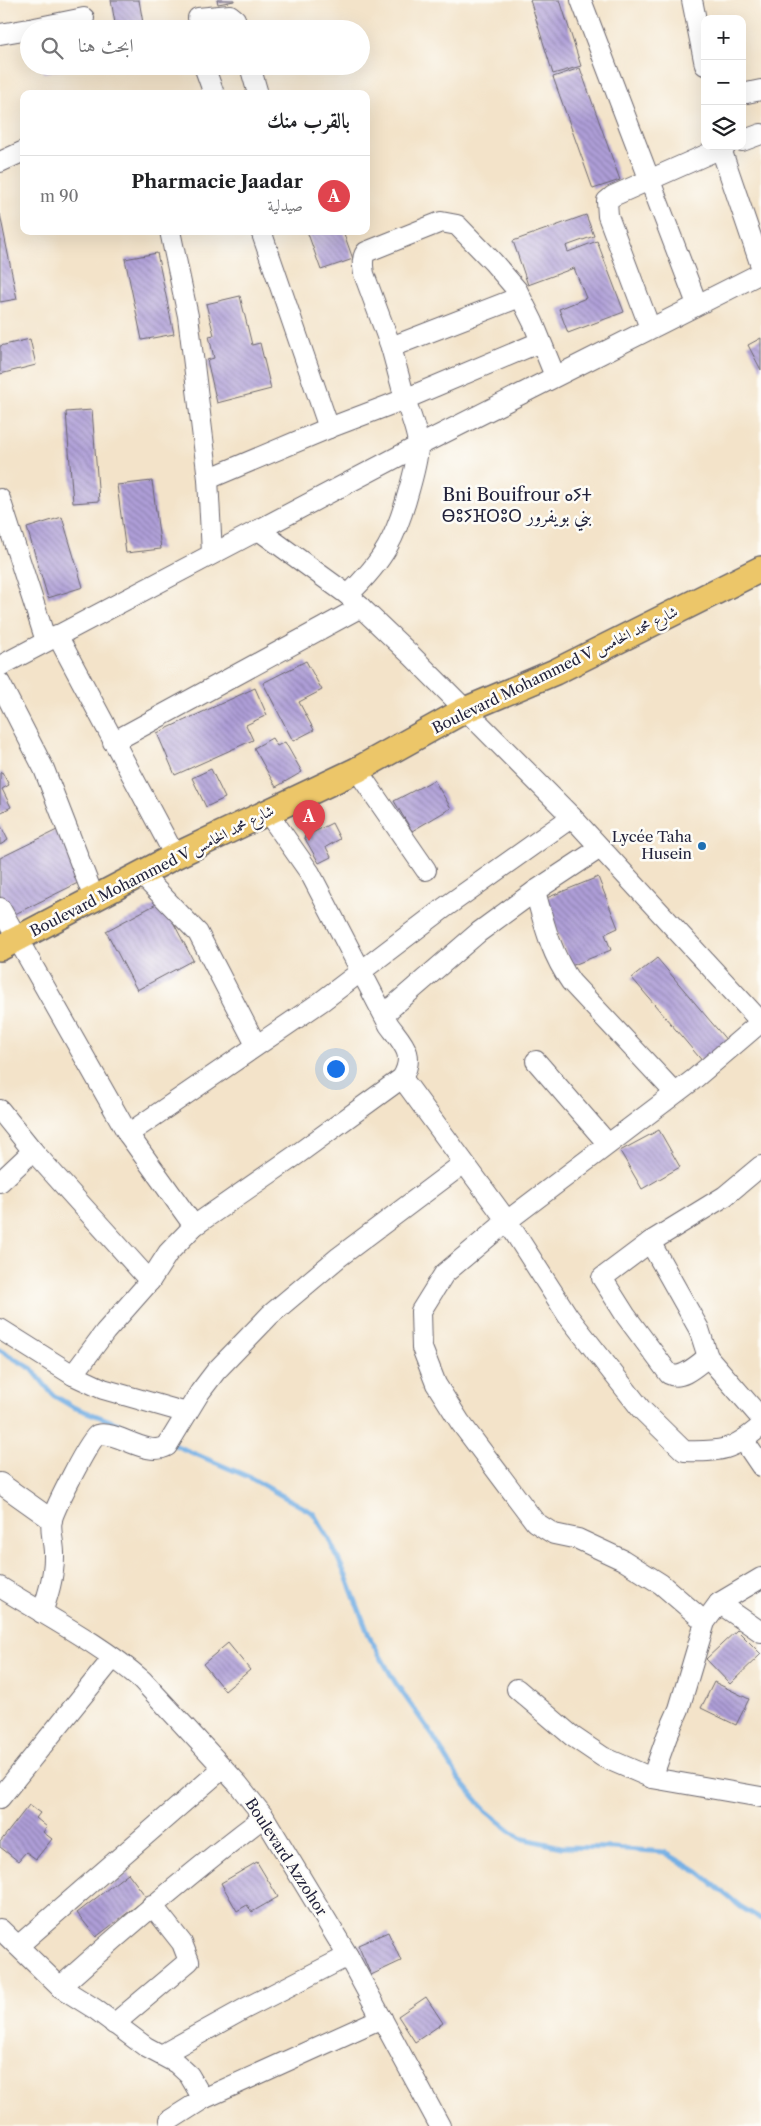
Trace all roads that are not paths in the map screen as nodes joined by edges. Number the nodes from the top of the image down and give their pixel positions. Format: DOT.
graph roads {
  1 [pos="581,0"];
  2 [pos="692,0"];
  3 [pos="199,16"];
  4 [pos="84,18"];
  5 [pos="74,20"];
  6 [pos="235,20"];
  7 [pos="20,31"];
  8 [pos="0,34"];
  9 [pos="704,60"];
  10 [pos="207,75"];
  11 [pos="253,75"];
  12 [pos="213,90"];
  13 [pos="257,90"];
  14 [pos="761,90"];
  15 [pos="746,93"];
  16 [pos="761,134"];
  17 [pos="746,140"];
  18 [pos="715,150"];
  19 [pos="723,150"];
  20 [pos="20,153"];
  21 [pos="0,162"];
  22 [pos="650,180"];
  23 [pos="171,235"];
  24 [pos="262,235"];
  25 [pos="761,266"];
  26 [pos="761,273"];
  27 [pos="520,297"];
  28 [pos="697,304"];
  29 [pos="650,328"];
  30 [pos="540,342"];
  31 [pos="391,347"];
  32 [pos="555,376"];
  33 [pos="405,399"];
  34 [pos="329,428"];
  35 [pos="418,446"];
  36 [pos="208,479"];
  37 [pos="0,499"];
  38 [pos="260,531"];
  39 [pos="212,553"];
  40 [pos="761,569"];
  41 [pos="355,601"];
  42 [pos="51,638"];
  43 [pos="0,666"];
  44 [pos="0,683"];
  45 [pos="465,710"];
  46 [pos="113,742"];
  47 [pos="357,770"];
  48 [pos="268,813"];
  49 [pos="572,818"];
  50 [pos="600,848"];
  51 [pos="175,856"];
  52 [pos="426,870"];
  53 [pos="142,874"];
  54 [pos="535,891"];
  55 [pos="94,898"];
  56 [pos="0,908"];
  57 [pos="8,943"];
  58 [pos="362,970"];
  59 [pos="384,1014"];
  60 [pos="761,1022"];
  61 [pos="256,1045"];
  62 [pos="536,1061"];
  63 [pos="402,1078"];
  64 [pos="675,1094"];
  65 [pos="2,1115"];
  66 [pos="128,1134"];
  67 [pos="608,1144"];
  68 [pos="33,1151"];
  69 [pos="464,1163"];
  70 [pos="761,1166"];
  71 [pos="0,1182"];
  72 [pos="507,1220"];
  73 [pos="194,1226"];
  74 [pos="650,1242"];
  75 [pos="150,1281"];
  76 [pos="0,1329"];
  77 [pos="708,1357"];
  78 [pos="72,1375"];
  79 [pos="185,1417"];
  80 [pos="761,1418"];
  81 [pos="761,1426"];
  82 [pos="744,1441"];
  83 [pos="761,1466"];
  84 [pos="0,1483"];
  85 [pos="52,1520"];
  86 [pos="761,1578"];
  87 [pos="0,1587"];
  88 [pos="719,1603"];
  89 [pos="42,1613"];
  90 [pos="705,1622"];
  91 [pos="761,1632"];
  92 [pos="114,1658"];
  93 [pos="517,1689"];
  94 [pos="223,1768"];
  95 [pos="652,1778"];
  96 [pos="761,1797"];
  97 [pos="0,1798"];
  98 [pos="264,1817"];
  99 [pos="152,1905"];
  100 [pos="0,1929"];
  101 [pos="18,1946"];
  102 [pos="348,1956"];
  103 [pos="60,1987"];
  104 [pos="382,2018"];
  105 [pos="114,2024"];
  106 [pos="163,2054"];
  107 [pos="203,2099"];
  108 [pos="170,2120"];
  109 [pos="440,2126"];
  1 -- 22 [label="street"];
  2 -- 9 [label="street"];
  3 -- 6 [label="street"];
  4 -- 5 [label="street"];
  7 -- 8 [label="street"];
  10 -- 12 [label="street"];
  11 -- 13 [label="street"];
  14 -- 15 [label="street"];
  16 -- 17 [label="street"];
  18 -- 22 [label="street"];
  19 -- 25 [label="street"];
  20 -- 21 [label="street"];
  22 -- 28 [label="street"];
  22 -- 29 [label="street"];
  23 -- 36 [label="street"];
  24 -- 34 [label="street"];
  26 -- 28 [label="street"];
  27 -- 30 [label="street"];
  27 -- 31 [label="street"];
  27 -- 31 [label="street"];
  28 -- 29 [label="street"];
  29 -- 32 [label="street"];
  30 -- 32 [label="street"];
  30 -- 33 [label="street"];
  31 -- 33 [label="street"];
  32 -- 35 [label="street"];
  33 -- 34 [label="street"];
  33 -- 35 [label="street"];
  34 -- 36 [label="street"];
  35 -- 38 [label="street"];
  35 -- 41 [label="street"];
  36 -- 39 [label="street"];
  37 -- 42 [label="street"];
  38 -- 39 [label="street"];
  38 -- 41 [label="street"];
  39 -- 42 [label="street"];
  40 -- 45 [label="main road, Boulevard Mohammed V شارع محمد الخامس"];
  41 -- 45 [label="street"];
  41 -- 46 [label="street"];
  42 -- 43 [label="street"];
  42 -- 46 [label="street"];
  44 -- 55 [label="street"];
  45 -- 47 [label="main road, Boulevard Mohammed V شارع محمد الخامس"];
  45 -- 49 [label="street"];
  46 -- 51 [label="street"];
  47 -- 48 [label="main road, Boulevard Mohammed V شارع محمد الخامس"];
  47 -- 52 [label="street"];
  48 -- 51 [label="main road, Boulevard Mohammed V شارع محمد الخامس"];
  48 -- 58 [label="street"];
  49 -- 50 [label="street"];
  49 -- 58 [label="street"];
  50 -- 54 [label="street"];
  50 -- 60 [label="street"];
  51 -- 53 [label="main road, Boulevard Mohammed V شارع محمد الخامس"];
  53 -- 55 [label="main road, Boulevard Mohammed V شارع محمد الخامس"];
  53 -- 61 [label="street"];
  54 -- 59 [label="street"];
  54 -- 64 [label="street"];
  55 -- 57 [label="main road, Boulevard Mohammed V شارع محمد الخامس"];
  56 -- 57 [label="street"];
  57 -- 66 [label="street"];
  58 -- 59 [label="street"];
  58 -- 61 [label="street"];
  59 -- 63 [label="street"];
  60 -- 64 [label="street"];
  61 -- 66 [label="street"];
  62 -- 67 [label="street"];
  63 -- 69 [label="street"];
  63 -- 73 [label="street"];
  64 -- 67 [label="street"];
  65 -- 68 [label="street"];
  66 -- 73 [label="street"];
  67 -- 72 [label="street"];
  68 -- 71 [label="street"];
  68 -- 75 [label="street"];
  69 -- 72 [label="street"];
  69 -- 79 [label="street"];
  70 -- 74 [label="street"];
  72 -- 82 [label="street"];
  72 -- 90 [label="street"];
  73 -- 75 [label="street"];
  74 -- 77 [label="street"];
  74 -- 77 [label="street"];
  75 -- 78 [label="street"];
  76 -- 78 [label="street"];
  77 -- 80 [label="street"];
  78 -- 79 [label="street"];
  79 -- 85 [label="street"];
  81 -- 82 [label="street"];
  82 -- 83 [label="street"];
  84 -- 85 [label="street"];
  85 -- 89 [label="street"];
  86 -- 88 [label="street"];
  87 -- 89 [label="street, Boulevard Azzohor"];
  88 -- 90 [label="street"];
  88 -- 91 [label="street"];
  89 -- 92 [label="street, Boulevard Azzohor"];
  90 -- 95 [label="street"];
  92 -- 94 [label="street, Boulevard Azzohor"];
  92 -- 97 [label="street"];
  93 -- 95 [label="street"];
  94 -- 98 [label="street, Boulevard Azzohor"];
  94 -- 101 [label="street"];
  95 -- 96 [label="street"];
  98 -- 99 [label="street"];
  98 -- 102 [label="street, Boulevard Azzohor"];
  99 -- 103 [label="street"];
  99 -- 105 [label="street"];
  100 -- 101 [label="street"];
  101 -- 103 [label="street"];
  102 -- 104 [label="street, Boulevard Azzohor"];
  102 -- 106 [label="street"];
  103 -- 105 [label="street"];
  104 -- 107 [label="street"];
  104 -- 109 [label="street, Boulevard Azzohor"];
  105 -- 106 [label="street"];
  106 -- 107 [label="street"];
  107 -- 108 [label="street"];
}
